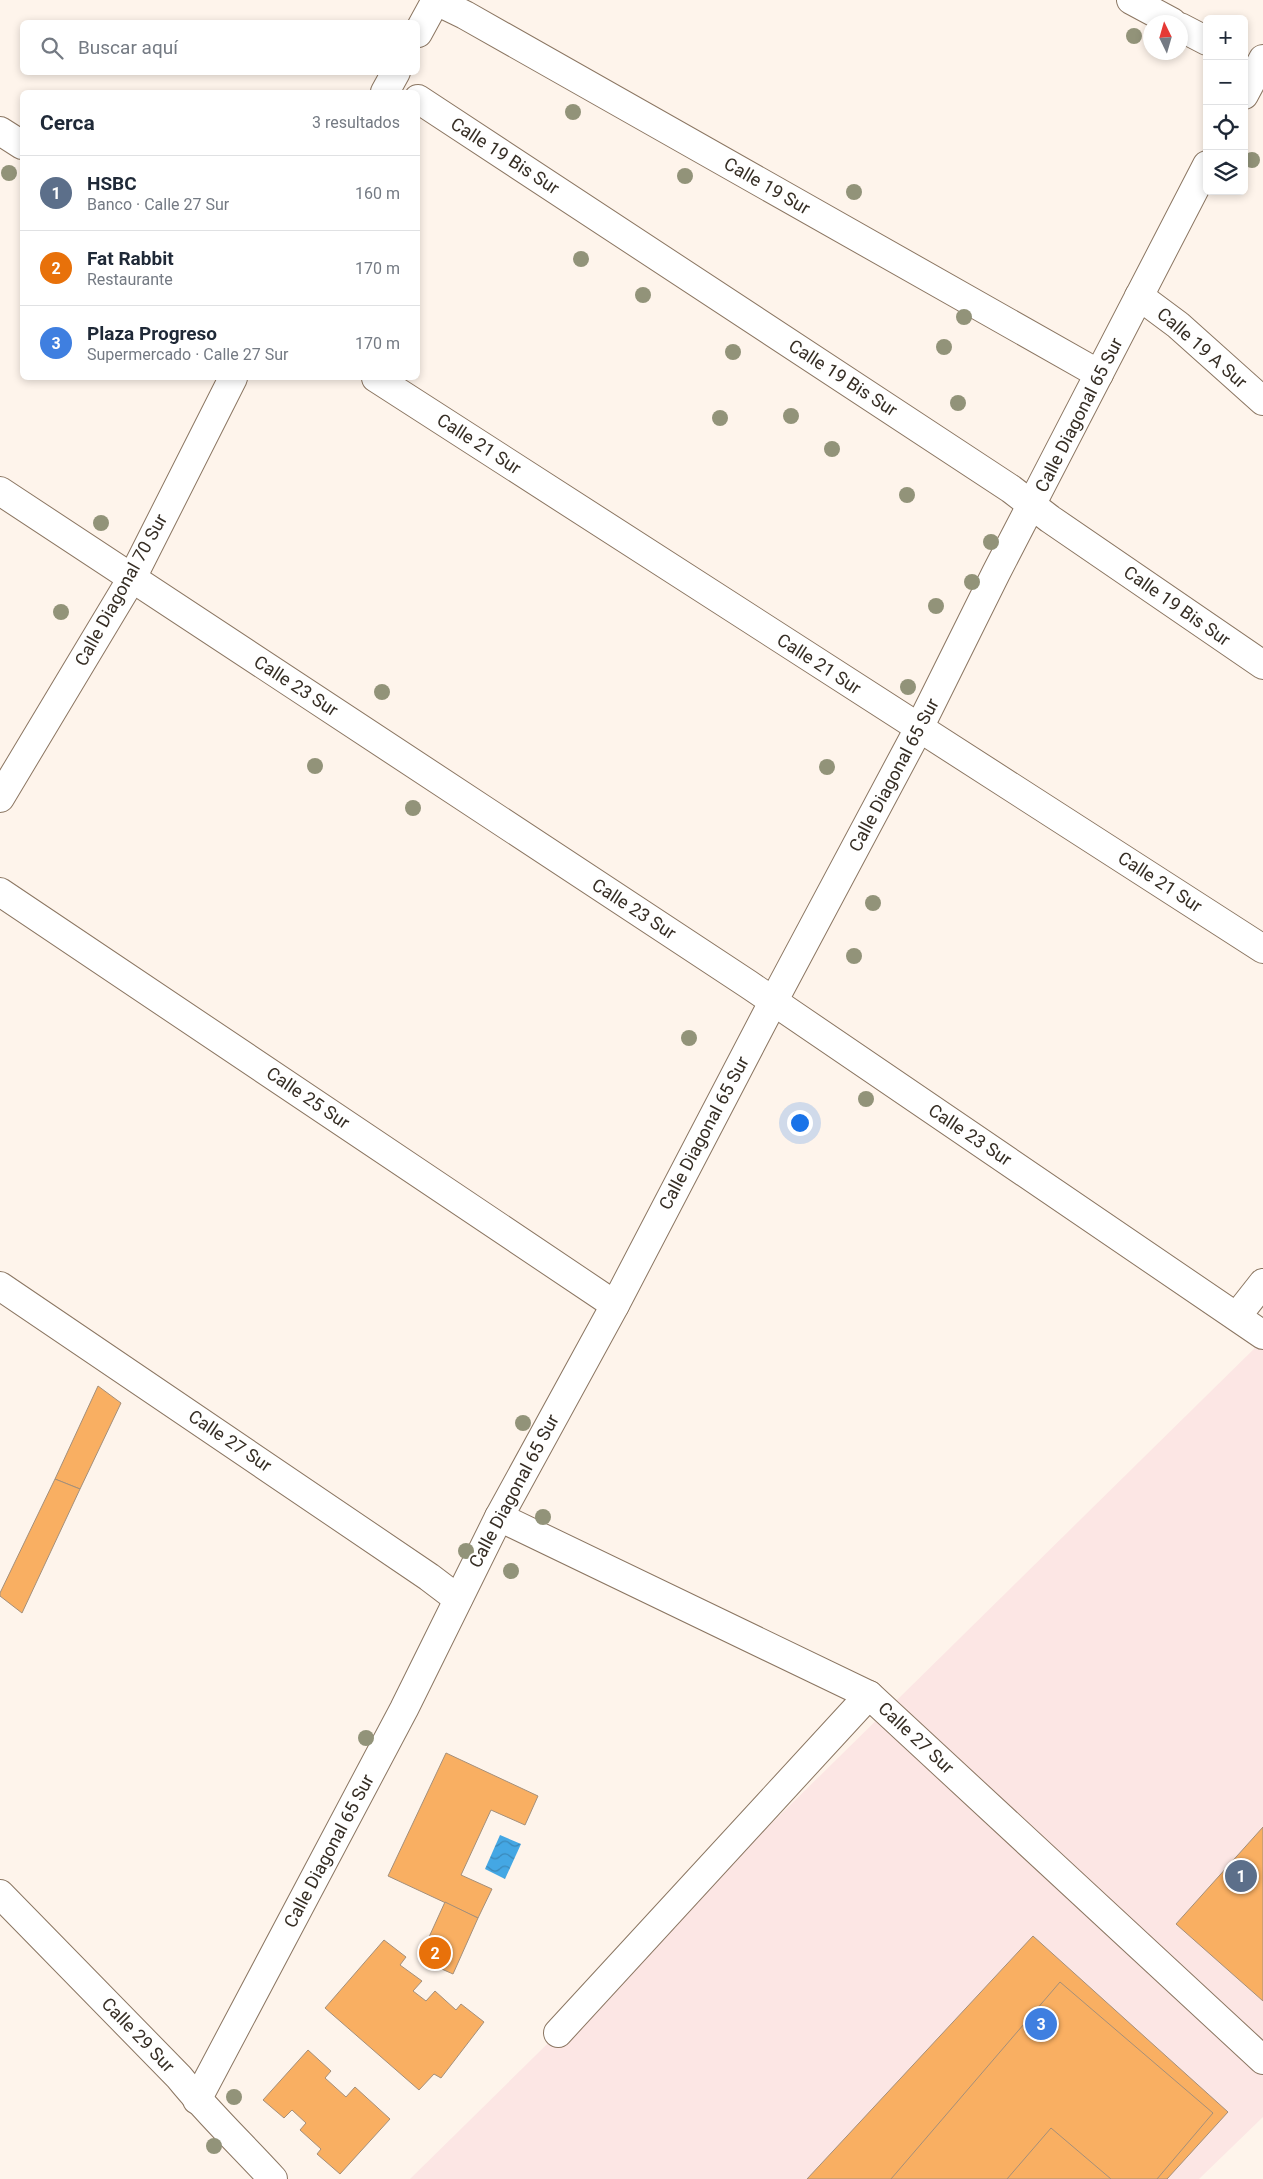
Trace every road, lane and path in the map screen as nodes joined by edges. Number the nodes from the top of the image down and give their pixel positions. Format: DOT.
graph roads {
  1 [pos="435,0"];
  2 [pos="1131,0"];
  3 [pos="1159,15"];
  4 [pos="420,29"];
  5 [pos="1188,31"];
  6 [pos="1203,39"];
  7 [pos="420,100"];
  8 [pos="0,131"];
  9 [pos="20,144"];
  10 [pos="1203,173"];
  11 [pos="1139,296"];
  12 [pos="1099,374"];
  13 [pos="232,380"];
  14 [pos="379,380"];
  15 [pos="1263,401"];
  16 [pos="0,491"];
  17 [pos="1033,504"];
  18 [pos="132,578"];
  19 [pos="1263,666"];
  20 [pos="919,728"];
  21 [pos="0,798"];
  22 [pos="0,892"];
  23 [pos="1263,949"];
  24 [pos="773,1002"];
  25 [pos="1263,1283"];
  26 [pos="0,1286"];
  27 [pos="615,1305"];
  28 [pos="1237,1316"];
  29 [pos="1263,1334"];
  30 [pos="499,1517"];
  31 [pos="458,1599"];
  32 [pos="869,1695"];
  33 [pos="0,1894"];
  34 [pos="558,2033"];
  35 [pos="1263,2060"];
  36 [pos="198,2100"];
  37 [pos="273,2179"];
  1 -- 4 [label="street"];
  1 -- 12 [label="street, Calle 19 Sur"];
  2 -- 3 [label="street"];
  5 -- 6 [label="street"];
  7 -- 17 [label="street, Calle 19 Bis Sur"];
  8 -- 9 [label="street"];
  10 -- 11 [label="street, Calle Diagonal 65 Sur"];
  11 -- 12 [label="street, Calle Diagonal 65 Sur"];
  11 -- 15 [label="street, Calle 19 A Sur"];
  12 -- 17 [label="street, Calle Diagonal 65 Sur"];
  13 -- 18 [label="street, Calle Diagonal 70 Sur"];
  14 -- 20 [label="street, Calle 21 Sur"];
  16 -- 18 [label="street, Calle 23 Sur"];
  17 -- 19 [label="street, Calle 19 Bis Sur"];
  17 -- 20 [label="street, Calle Diagonal 65 Sur"];
  18 -- 21 [label="street, Calle Diagonal 70 Sur"];
  18 -- 24 [label="street, Calle 23 Sur"];
  20 -- 23 [label="street, Calle 21 Sur"];
  20 -- 24 [label="street, Calle Diagonal 65 Sur"];
  22 -- 27 [label="street, Calle 25 Sur"];
  24 -- 27 [label="street, Calle Diagonal 65 Sur"];
  24 -- 28 [label="street, Calle 23 Sur"];
  25 -- 28 [label="street"];
  26 -- 31 [label="street, Calle 27 Sur"];
  27 -- 30 [label="street, Calle Diagonal 65 Sur"];
  28 -- 29 [label="street, Calle 23 Sur"];
  30 -- 31 [label="street, Calle Diagonal 65 Sur"];
  30 -- 32 [label="street, Calle 27 Sur"];
  31 -- 36 [label="street, Calle Diagonal 65 Sur"];
  32 -- 34 [label="street"];
  32 -- 35 [label="street, Calle 27 Sur"];
  33 -- 36 [label="street, Calle 29 Sur"];
  36 -- 37 [label="street, Calle 29 Sur"];
}
